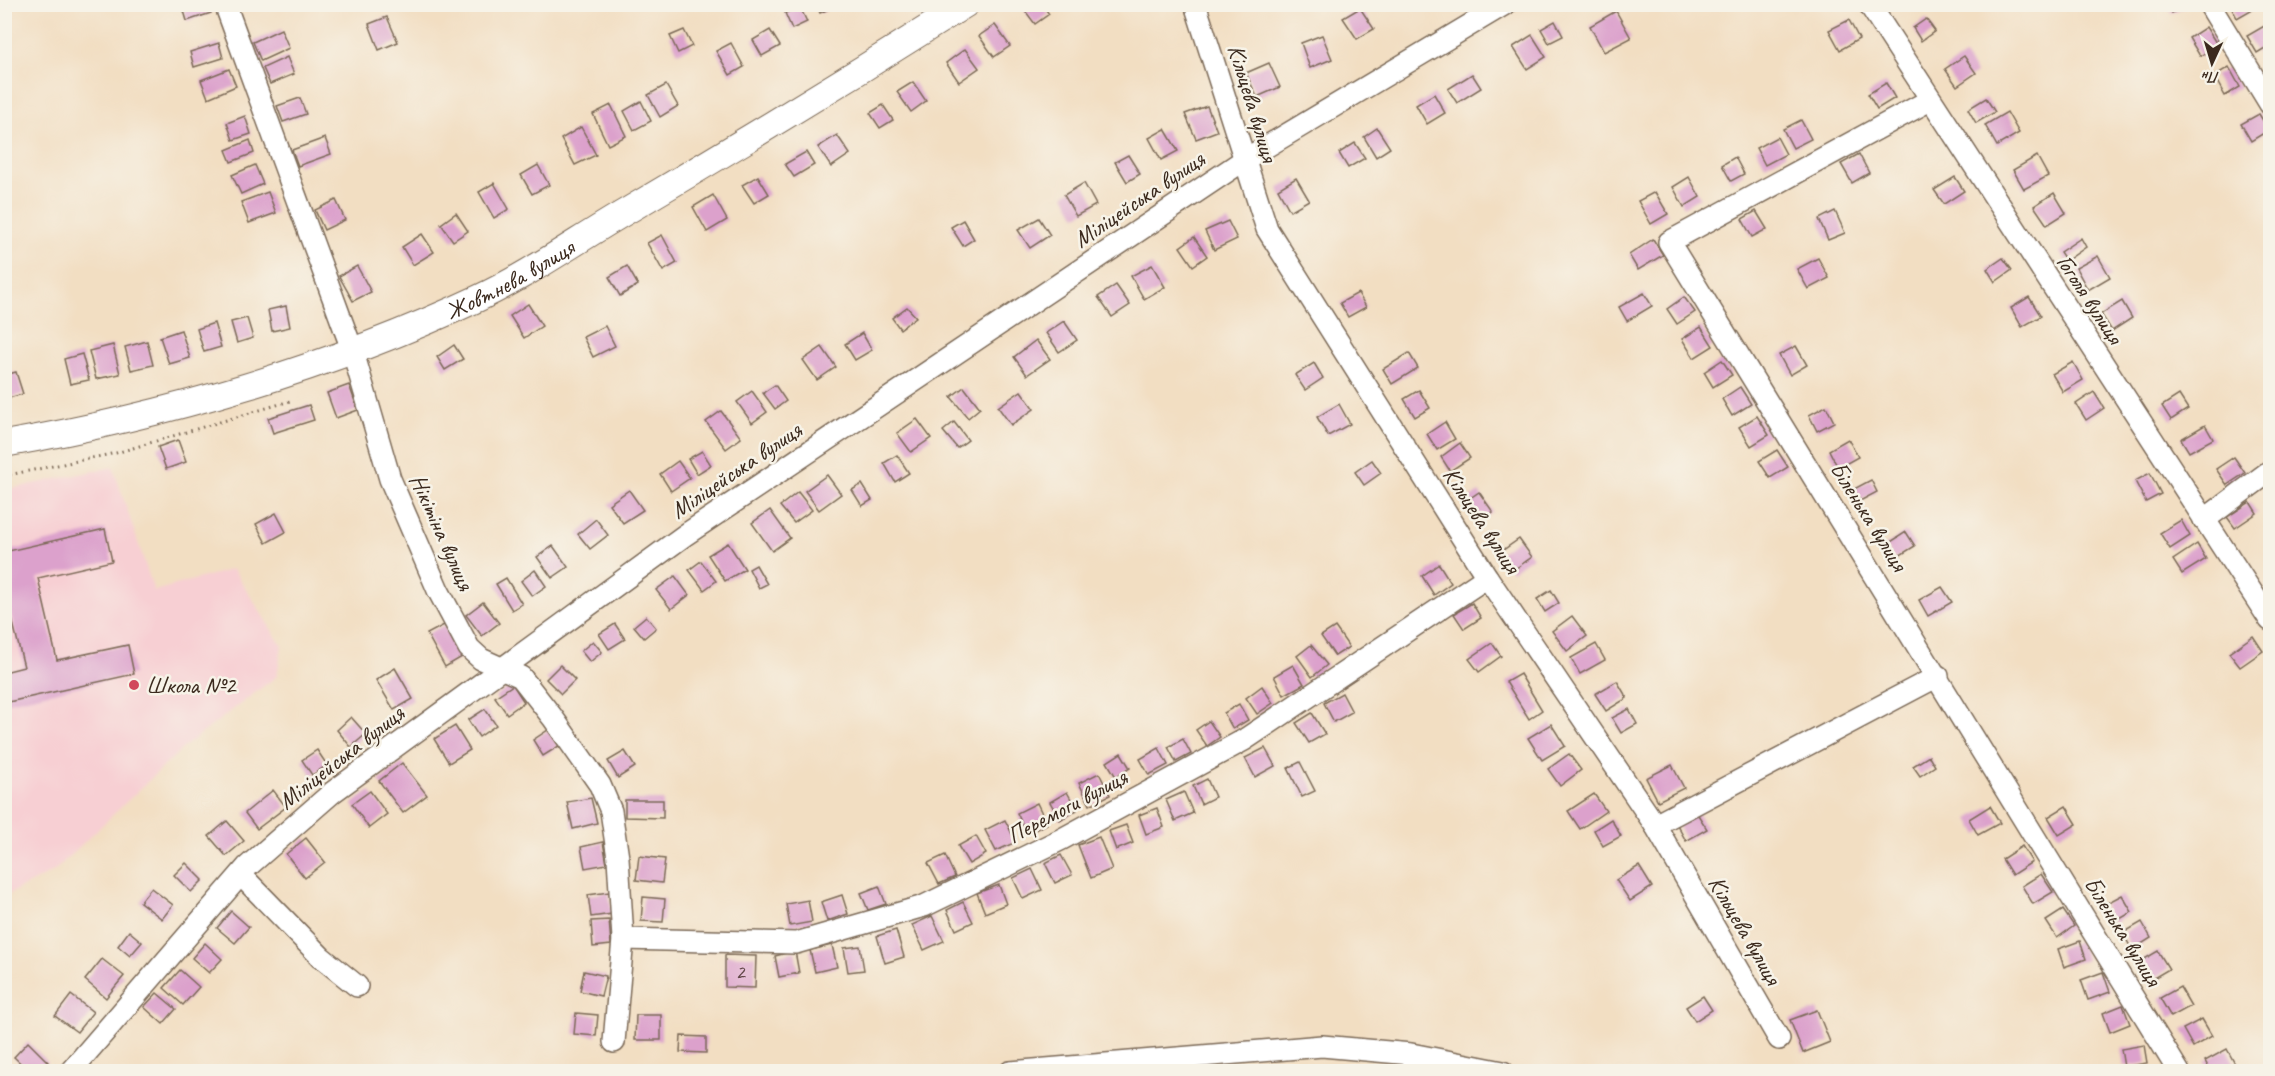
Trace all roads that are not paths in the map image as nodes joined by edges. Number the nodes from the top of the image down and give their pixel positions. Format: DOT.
graph roads {
  1 [pos="225,4"];
  2 [pos="966,4"];
  3 [pos="1195,4"];
  4 [pos="1505,4"];
  5 [pos="1869,4"];
  6 [pos="2209,4"];
  7 [pos="1930,100"];
  8 [pos="2271,104"];
  9 [pos="1244,160"];
  10 [pos="353,352"];
  11 [pos="4,444"];
  12 [pos="2271,471"];
  13 [pos="2204,520"];
  14 [pos="1487,576"];
  15 [pos="2271,620"];
  16 [pos="501,668"];
  17 [pos="1938,676"];
  18 [pos="1655,825"];
  19 [pos="241,875"];
  20 [pos="623,939"];
  21 [pos="357,986"];
  22 [pos="1779,1039"];
  23 [pos="614,1042"];
  24 [pos="70,1071"];
  25 [pos="1010,1071"];
  26 [pos="1503,1071"];
  27 [pos="2179,1071"];
  1 -- 10 [label="street, Нікітіна вулиця"];
  2 -- 10 [label="main road, Жовтнева вулиця"];
  3 -- 9 [label="street, Кільцева вулиця"];
  4 -- 9 [label="street, Міліцейська вулиця"];
  5 -- 7 [label="street, Гоголя вулиця"];
  6 -- 8 [label="street"];
  7 -- 13 [label="street, Гоголя вулиця"];
  7 -- 17 [label="street, Біленька вулиця"];
  9 -- 14 [label="street, Кільцева вулиця"];
  9 -- 16 [label="street, Міліцейська вулиця"];
  10 -- 11 [label="main road, Жовтнева вулиця"];
  10 -- 16 [label="street, Нікітіна вулиця"];
  12 -- 13 [label="street"];
  13 -- 15 [label="street, Гоголя вулиця"];
  14 -- 18 [label="street, Кільцева вулиця"];
  14 -- 20 [label="street, Перемоги вулиця"];
  16 -- 19 [label="street, Міліцейська вулиця"];
  16 -- 20 [label="street, Нікітіна вулиця"];
  17 -- 18 [label="street"];
  17 -- 27 [label="street, Біленька вулиця"];
  18 -- 22 [label="street, Кільцева вулиця"];
  19 -- 21 [label="street"];
  19 -- 24 [label="street, Міліцейська вулиця"];
  20 -- 23 [label="street, Нікітіна вулиця"];
  25 -- 26 [label="street"];
}
